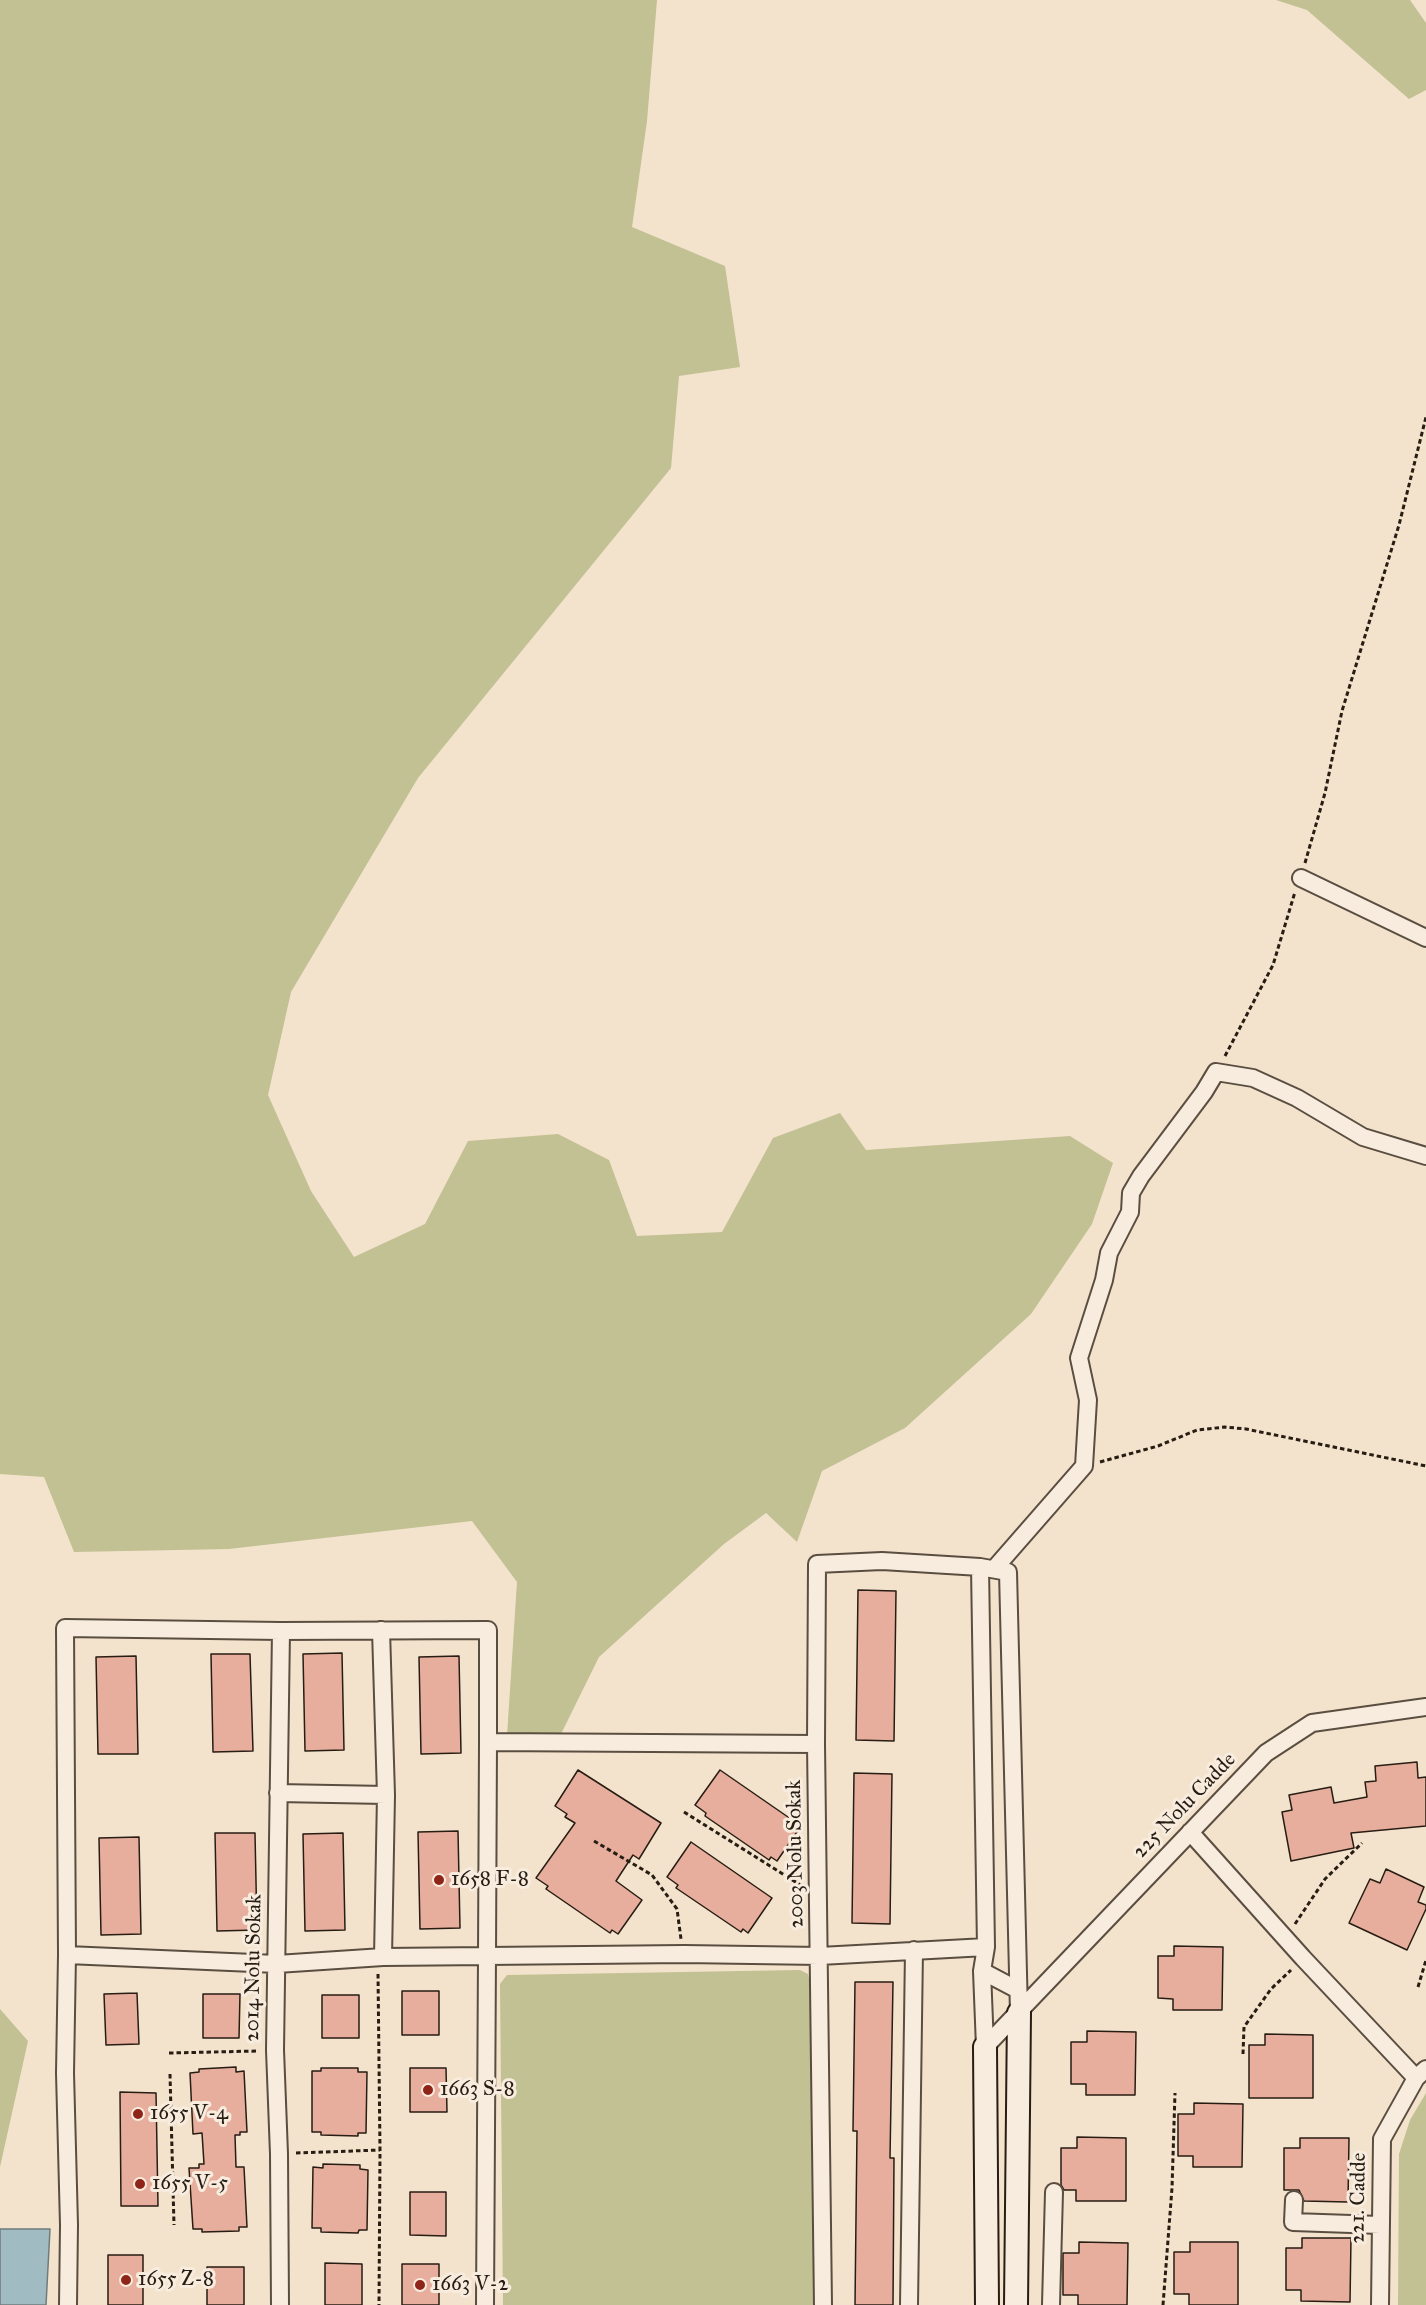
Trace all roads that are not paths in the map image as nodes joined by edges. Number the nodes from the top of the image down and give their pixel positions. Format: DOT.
graph roads {
  1 [pos="1301,878"];
  2 [pos="1426,938"];
  3 [pos="1426,1156"];
  4 [pos="987,1568"];
  5 [pos="381,1630"];
  6 [pos="281,1631"];
  7 [pos="1426,1707"];
  8 [pos="488,1742"];
  9 [pos="816,1744"];
  10 [pos="278,1793"];
  11 [pos="386,1795"];
  12 [pos="1190,1832"];
  13 [pos="986,1947"];
  14 [pos="914,1950"];
  15 [pos="66,1955"];
  16 [pos="487,1956"];
  17 [pos="820,1956"];
  18 [pos="380,1957"];
  19 [pos="277,1964"];
  20 [pos="982,1971"];
  21 [pos="1019,2002"];
  22 [pos="985,2047"];
  23 [pos="1421,2073"];
  24 [pos="1054,2192"];
  25 [pos="1294,2200"];
  26 [pos="1380,2225"];
  27 [pos="68,2305"];
  28 [pos="280,2305"];
  29 [pos="485,2305"];
  30 [pos="824,2305"];
  31 [pos="909,2305"];
  32 [pos="987,2305"];
  33 [pos="1016,2305"];
  34 [pos="1051,2305"];
  35 [pos="1380,2305"];
  1 -- 2 [label="street"];
  3 -- 4 [label="street"];
  4 -- 9 [label="street, 2003 Nolu Sokak"];
  4 -- 13 [label="street"];
  4 -- 21 [label="street"];
  5 -- 6 [label="street"];
  5 -- 8 [label="street"];
  5 -- 11 [label="street"];
  6 -- 10 [label="street, 2014 Nolu Sokak"];
  6 -- 15 [label="street"];
  7 -- 12 [label="street, 225 Nolu Cadde"];
  8 -- 9 [label="street"];
  8 -- 16 [label="street"];
  9 -- 17 [label="street, 2003 Nolu Sokak"];
  10 -- 11 [label="street"];
  10 -- 19 [label="street, 2014 Nolu Sokak"];
  11 -- 18 [label="street"];
  12 -- 21 [label="street, 225 Nolu Cadde"];
  12 -- 23 [label="street"];
  13 -- 14 [label="street"];
  13 -- 20 [label="street"];
  14 -- 17 [label="street"];
  14 -- 31 [label="street"];
  15 -- 19 [label="street"];
  15 -- 27 [label="street"];
  16 -- 17 [label="street"];
  16 -- 18 [label="street"];
  16 -- 29 [label="street"];
  17 -- 30 [label="street, 2003 Nolu Sokak"];
  18 -- 19 [label="street"];
  19 -- 28 [label="street, 2014 Nolu Sokak"];
  20 -- 21 [label="street"];
  20 -- 22 [label="street"];
  21 -- 22 [label="street, 225 Nolu Cadde"];
  21 -- 33 [label="street"];
  22 -- 32 [label="street"];
  23 -- 26 [label="street, 221. Cadde"];
  24 -- 34 [label="street"];
  25 -- 26 [label="street"];
  26 -- 35 [label="street, 221. Cadde"];
}
